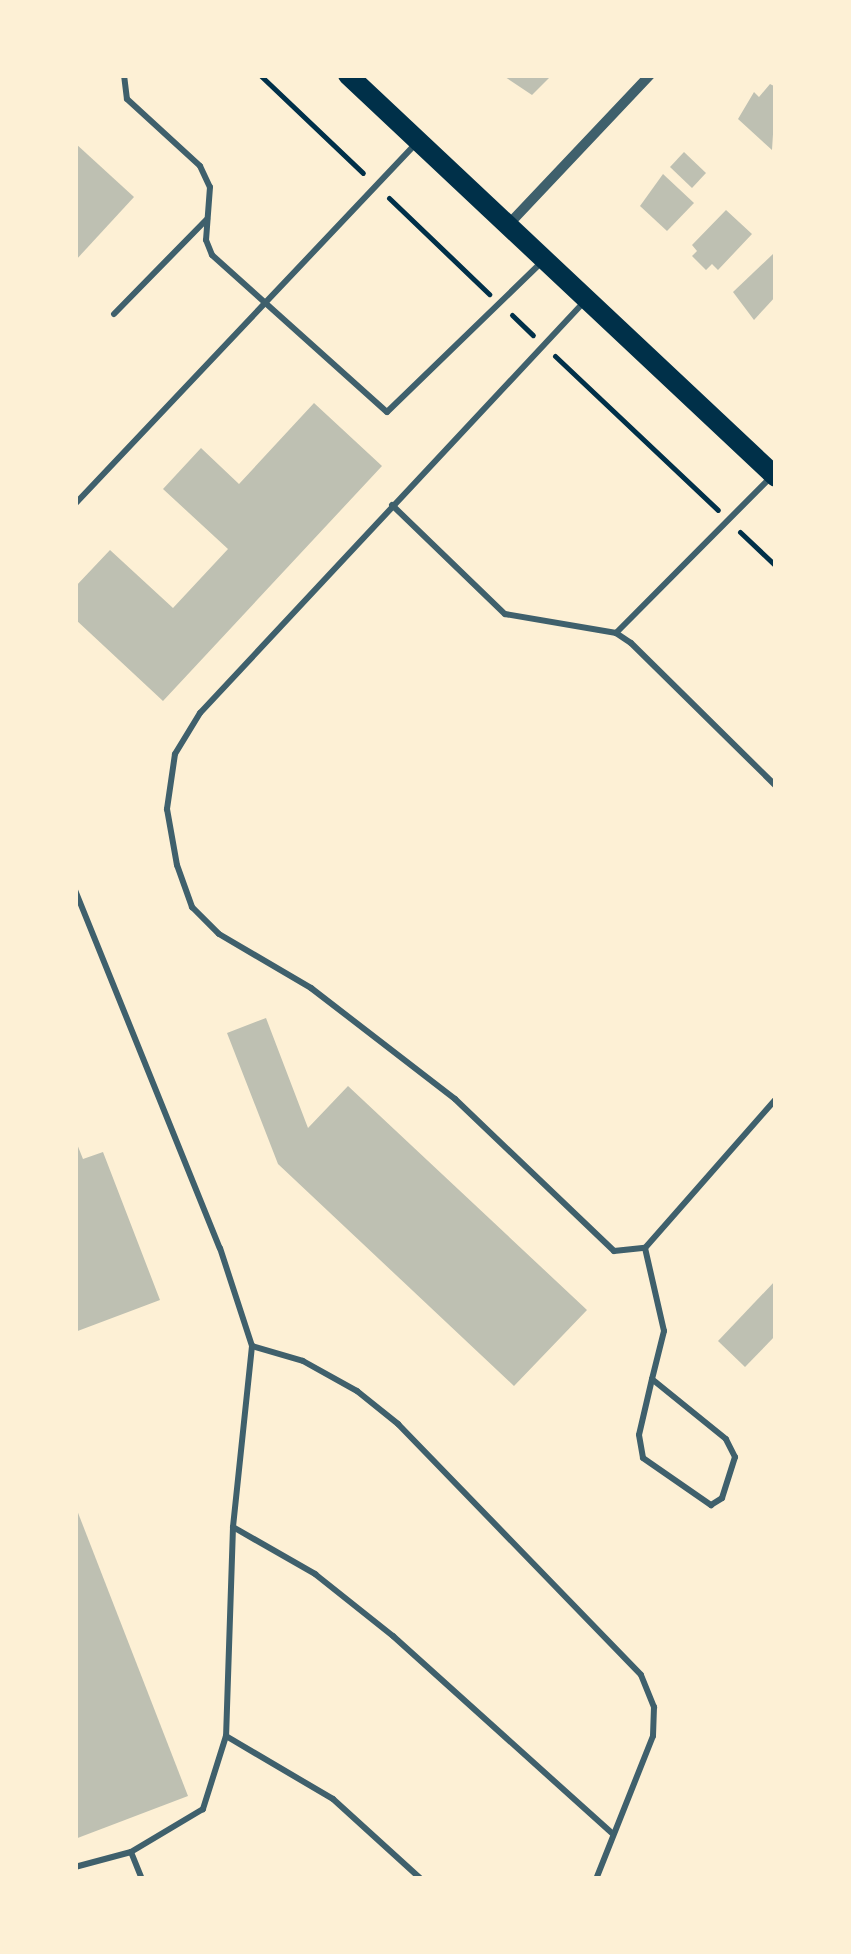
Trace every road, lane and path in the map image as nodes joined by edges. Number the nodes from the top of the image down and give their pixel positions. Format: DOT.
graph roads {
  1 [pos="124,75"];
  2 [pos="260,75"];
  3 [pos="348,75"];
  4 [pos="650,75"];
  5 [pos="418,141"];
  6 [pos="376,186"];
  7 [pos="207,220"];
  8 [pos="508,225"];
  9 [pos="544,260"];
  10 [pos="586,299"];
  11 [pos="267,300"];
  12 [pos="499,303"];
  13 [pos="114,314"];
  14 [pos="544,345"];
  15 [pos="775,476"];
  16 [pos="75,504"];
  17 [pos="392,505"];
  18 [pos="728,520"];
  19 [pos="776,566"];
  20 [pos="616,633"];
  21 [pos="776,786"];
  22 [pos="75,890"];
  23 [pos="776,1099"];
  24 [pos="645,1248"];
  25 [pos="252,1346"];
  26 [pos="652,1379"];
  27 [pos="233,1527"];
  28 [pos="226,1736"];
  29 [pos="614,1834"];
  30 [pos="132,1852"];
  31 [pos="75,1867"];
  32 [pos="142,1879"];
  33 [pos="421,1879"];
  34 [pos="596,1879"];
  1 -- 7 [label="lane"];
  2 -- 6 [label="path"];
  3 -- 5 [label="main road"];
  4 -- 8 [label="street"];
  5 -- 6 [label="lane"];
  5 -- 8 [label="main road"];
  6 -- 11 [label="lane"];
  6 -- 12 [label="path"];
  7 -- 11 [label="lane"];
  7 -- 13 [label="lane"];
  8 -- 9 [label="main road"];
  9 -- 10 [label="main road"];
  9 -- 12 [label="lane"];
  10 -- 14 [label="lane"];
  10 -- 15 [label="main road"];
  11 -- 12 [label="lane"];
  11 -- 16 [label="lane"];
  12 -- 14 [label="path"];
  14 -- 17 [label="lane"];
  14 -- 18 [label="path"];
  15 -- 18 [label="lane"];
  17 -- 20 [label="lane"];
  17 -- 24 [label="lane"];
  18 -- 19 [label="path"];
  18 -- 20 [label="lane"];
  20 -- 21 [label="lane"];
  22 -- 25 [label="lane"];
  23 -- 24 [label="lane"];
  24 -- 26 [label="lane"];
  25 -- 27 [label="lane"];
  25 -- 29 [label="lane"];
  26 -- 26 [label="lane"];
  27 -- 28 [label="lane"];
  27 -- 29 [label="lane"];
  28 -- 30 [label="lane"];
  28 -- 33 [label="lane"];
  29 -- 34 [label="lane"];
  30 -- 31 [label="lane"];
  30 -- 32 [label="lane"];
}
